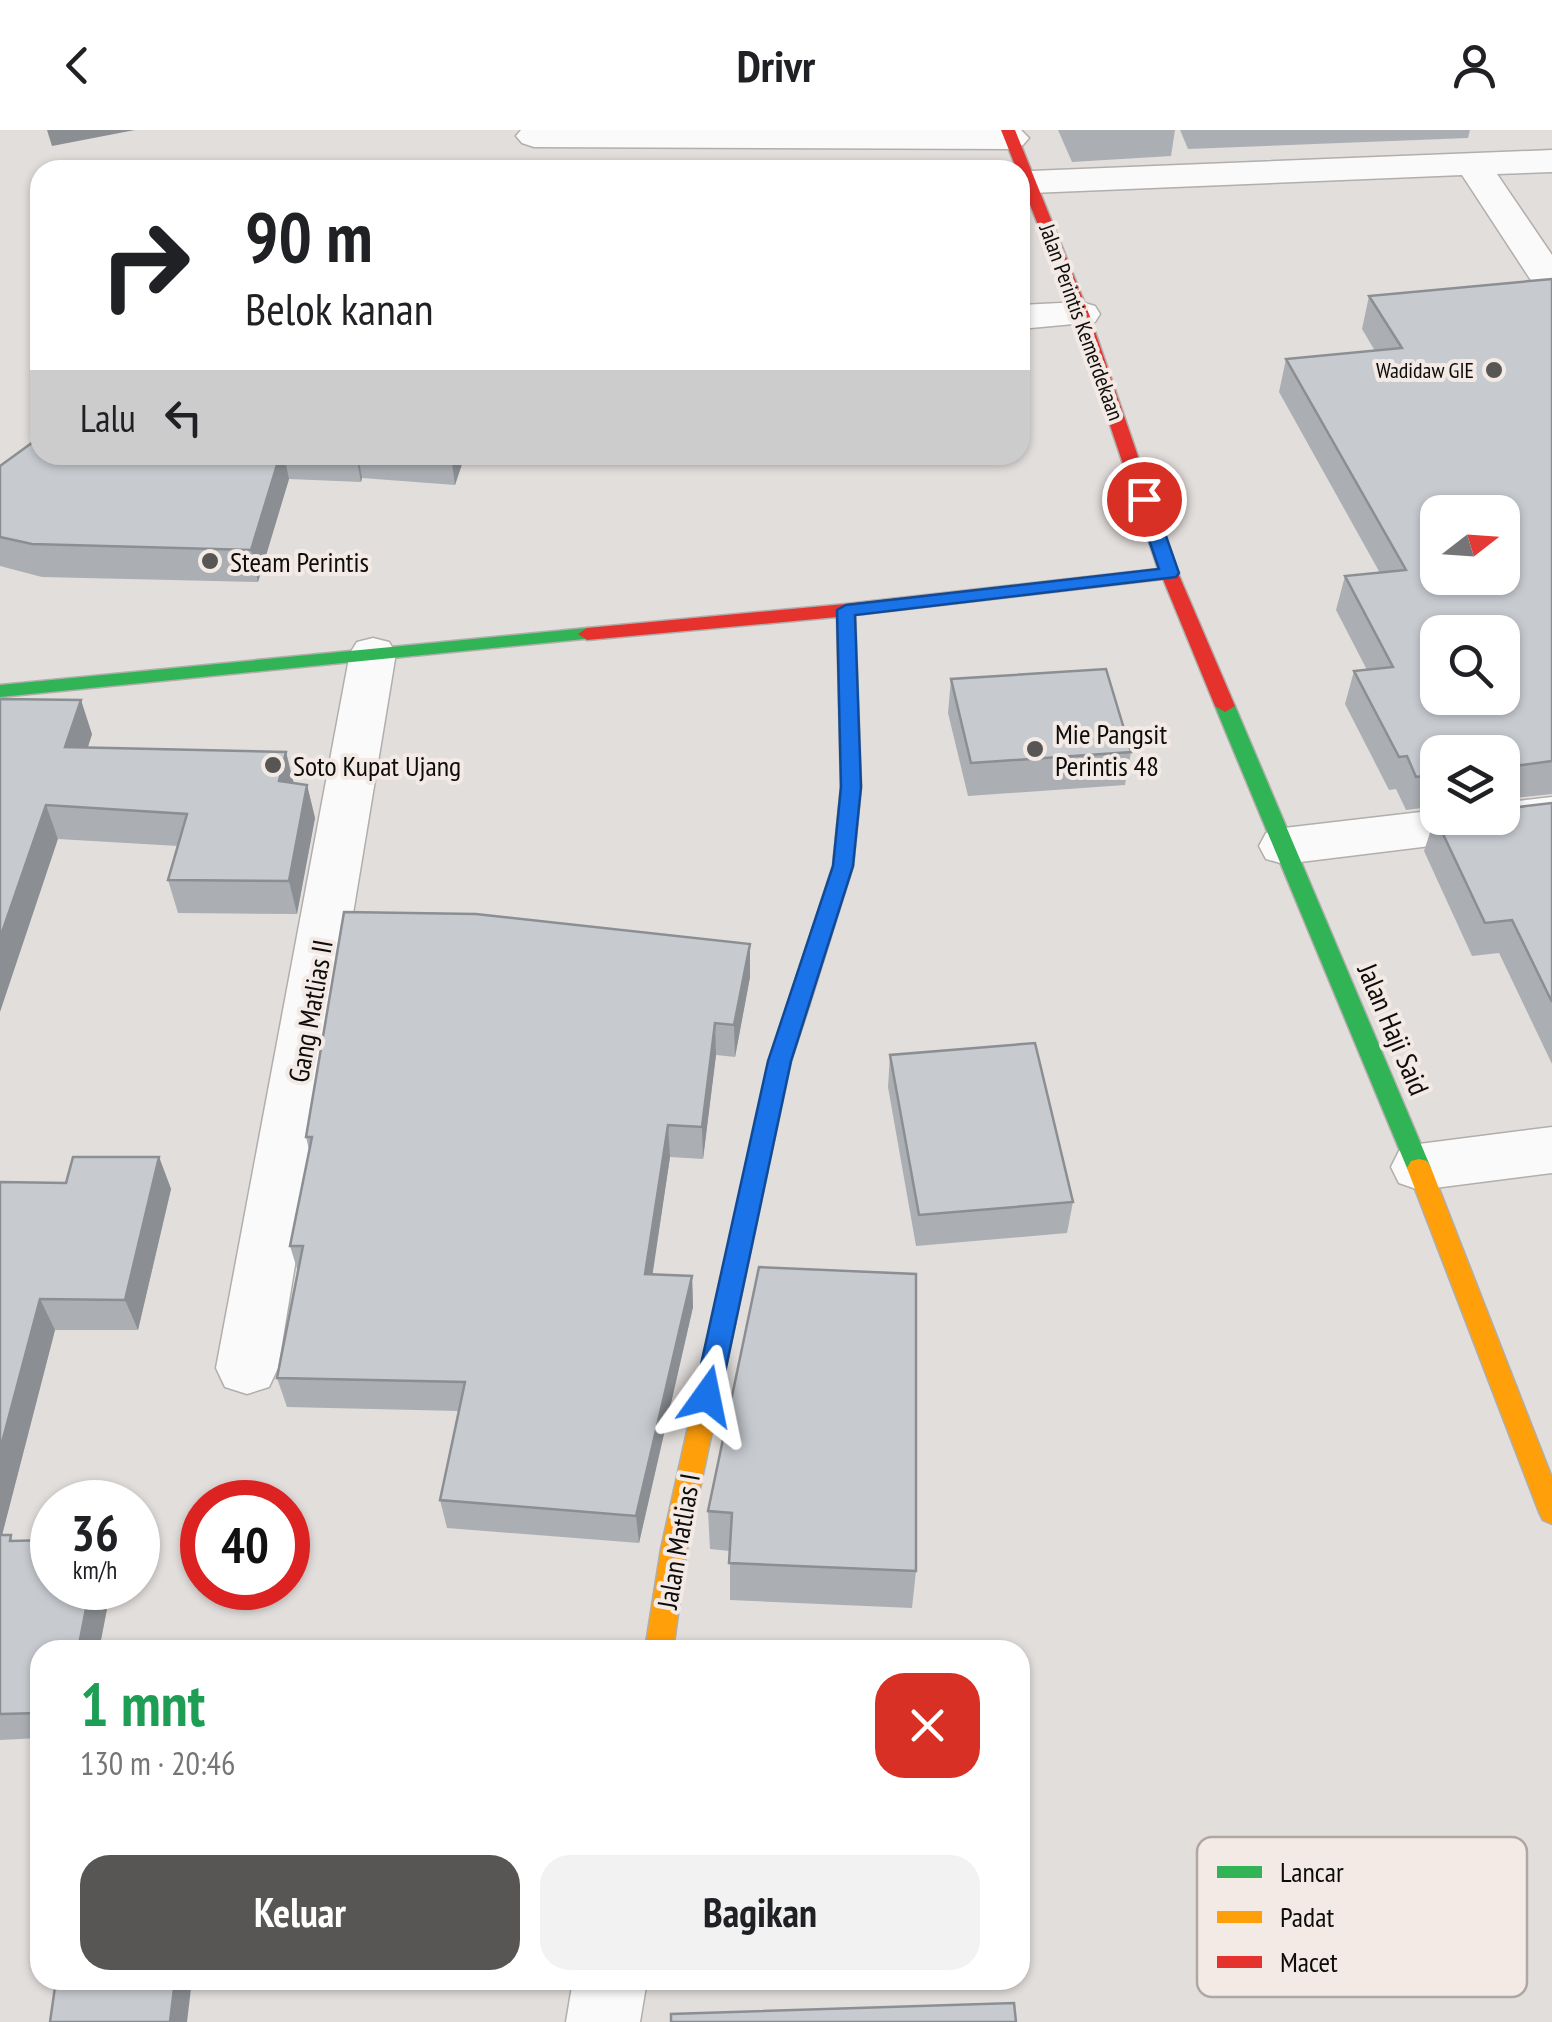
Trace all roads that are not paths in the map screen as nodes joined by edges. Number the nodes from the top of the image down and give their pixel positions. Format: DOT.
graph roads {
  1 [pos="1010,134"];
  2 [pos="534,136"];
  3 [pos="1021,160"];
  4 [pos="1552,161"];
  5 [pos="1473,165"];
  6 [pos="1031,182"];
  7 [pos="1552,284"];
  8 [pos="1081,314"];
  9 [pos="1030,317"];
  10 [pos="1170,573"];
  11 [pos="846,610"];
  12 [pos="374,653"];
  13 [pos="0,692"];
  14 [pos="1552,814"];
  15 [pos="1284,846"];
  16 [pos="1552,1150"];
  17 [pos="1419,1167"];
  18 [pos="247,1368"];
  19 [pos="1552,1512"];
  20 [pos="660,1640"];
  21 [pos="609,1990"];
  22 [pos="604,2022"];
  1 -- 2 [label="street"];
  1 -- 3 [label="street, Jalan Perintis Kemerdekaan"];
  4 -- 5 [label="street"];
  5 -- 6 [label="street"];
  5 -- 7 [label="street"];
  6 -- 8 [label="street, Jalan Perintis Kemerdekaan"];
  8 -- 9 [label="street"];
  8 -- 10 [label="street, Jalan Perintis Kemerdekaan"];
  10 -- 11 [label="street"];
  10 -- 15 [label="street, Jalan Haji Said"];
  11 -- 12 [label="street"];
  11 -- 20 [label="street, Jalan Matlias I"];
  12 -- 13 [label="street"];
  12 -- 18 [label="street, Gang Matlias II"];
  14 -- 15 [label="street"];
  15 -- 17 [label="street, Jalan Haji Said"];
  16 -- 17 [label="street"];
  17 -- 19 [label="street, Jalan Haji Said"];
  21 -- 22 [label="street"];
}
